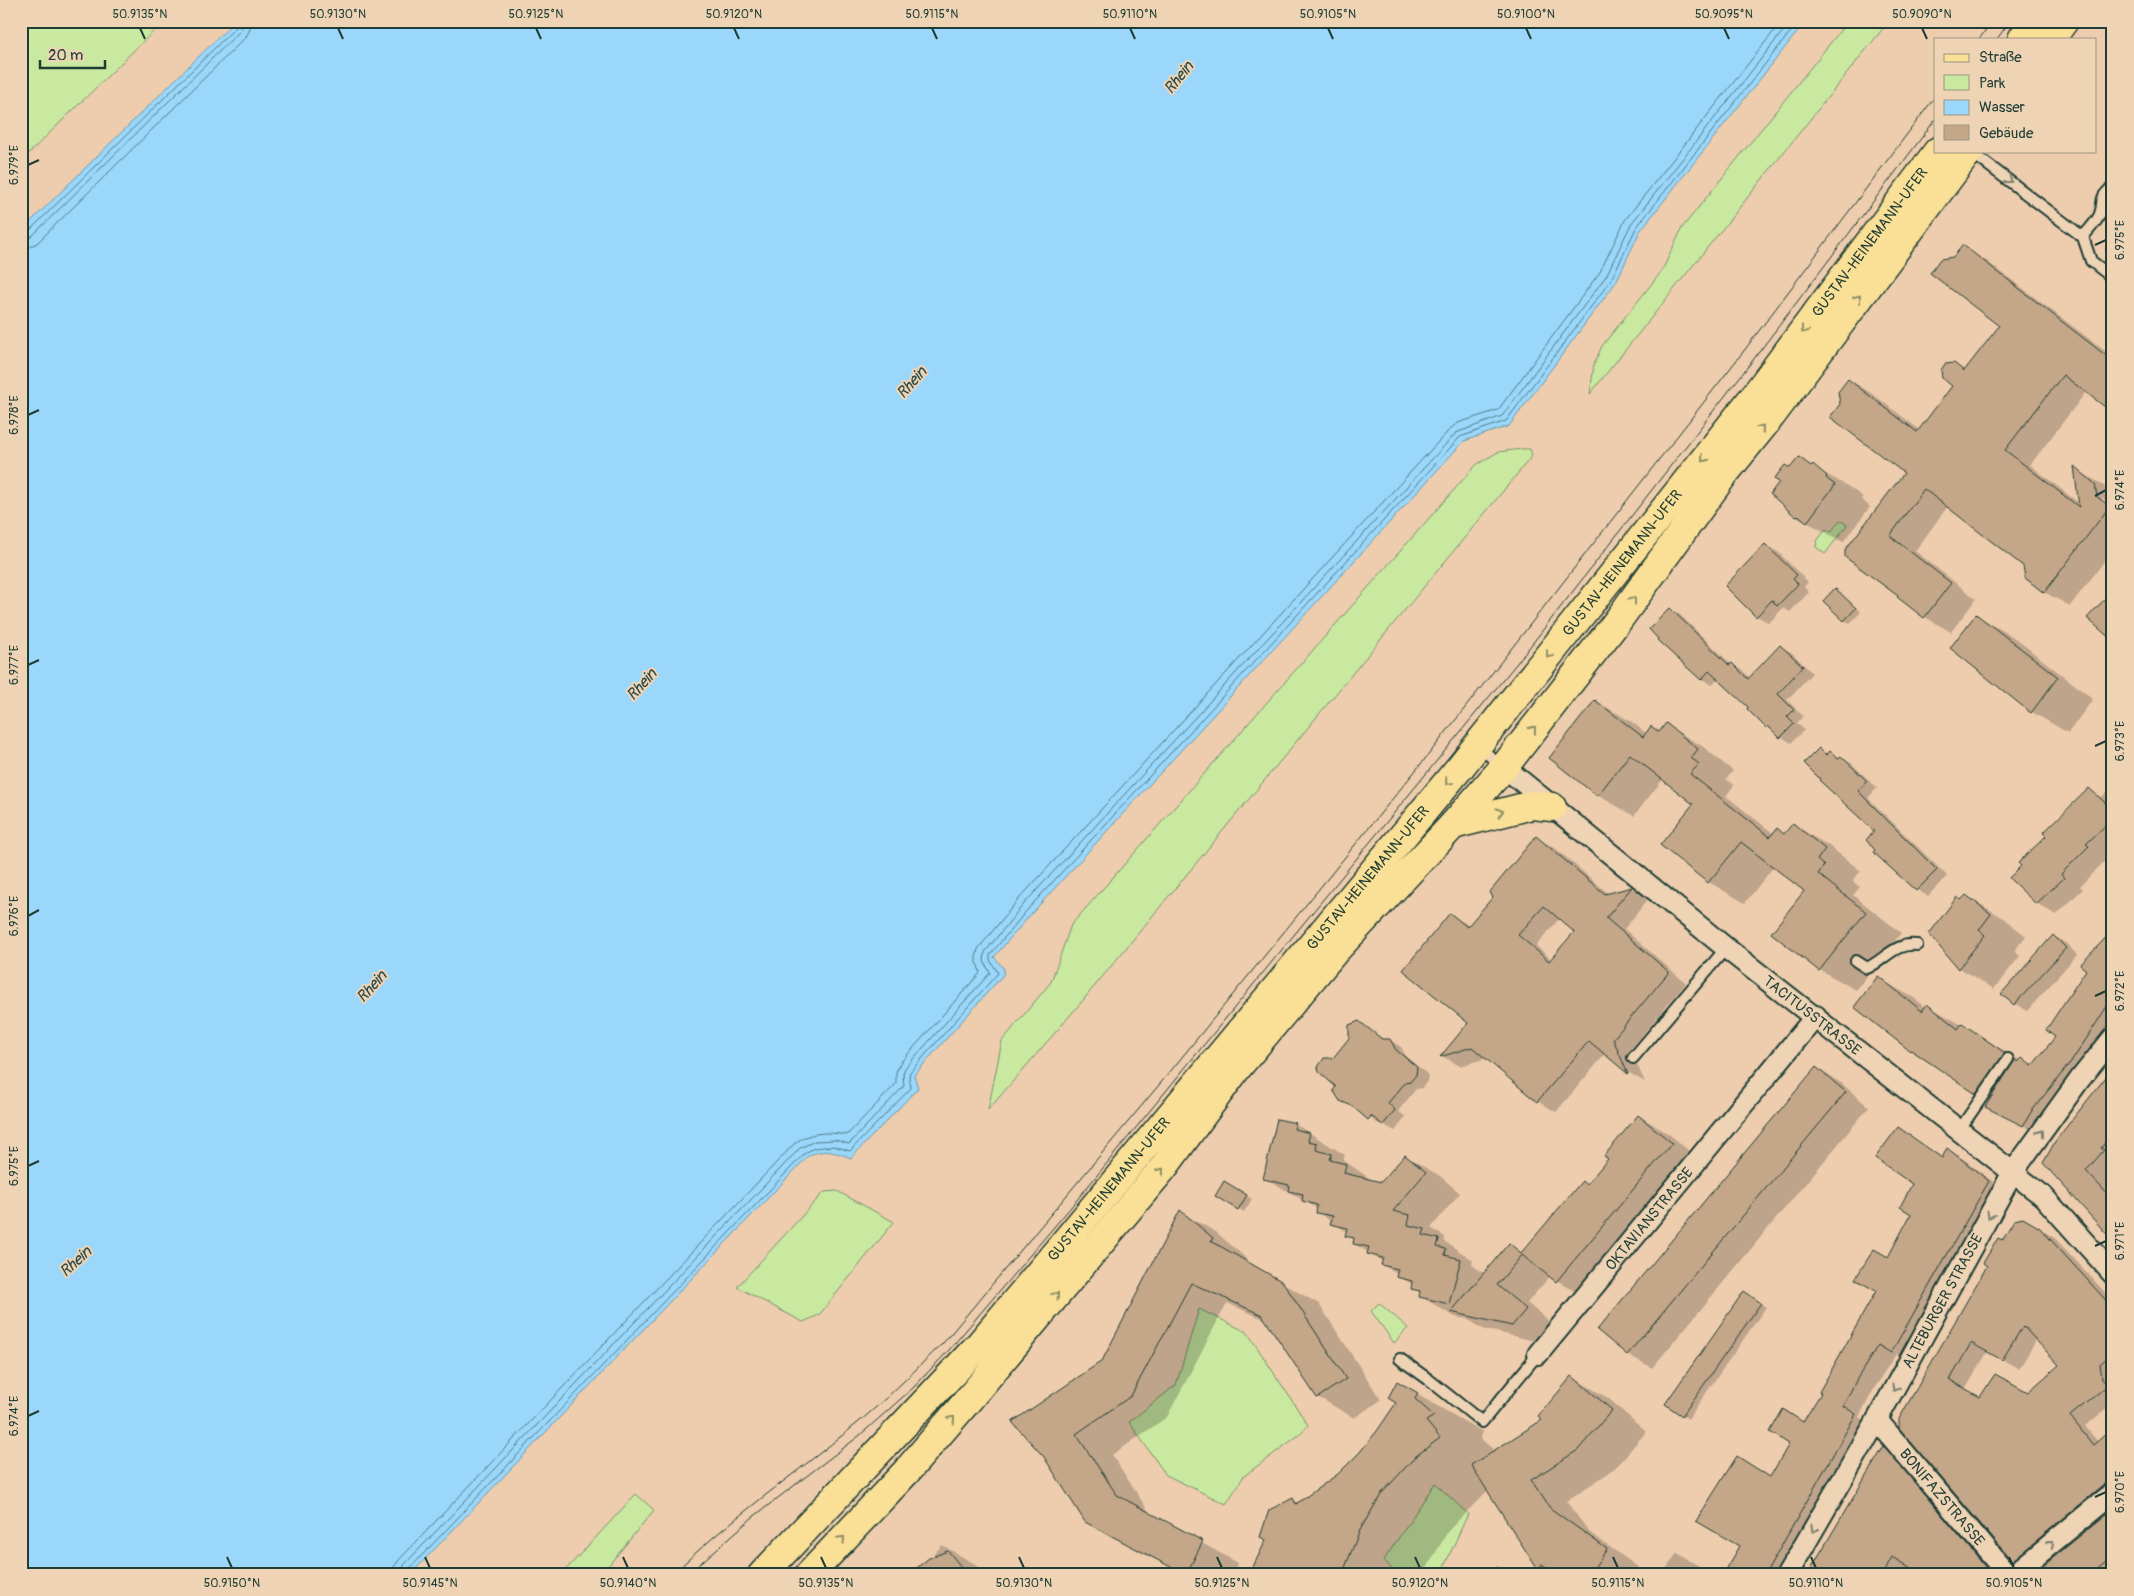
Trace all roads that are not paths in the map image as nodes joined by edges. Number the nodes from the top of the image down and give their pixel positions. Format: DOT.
graph roads {
  1 [pos="2035,21"];
  2 [pos="2064,21"];
  3 [pos="2104,21"];
  4 [pos="2113,28"];
  5 [pos="2023,38"];
  6 [pos="2053,38"];
  7 [pos="1937,152"];
  8 [pos="1968,152"];
  9 [pos="1970,152"];
  10 [pos="2113,187"];
  11 [pos="2083,236"];
  12 [pos="2113,278"];
  13 [pos="1477,746"];
  14 [pos="1504,768"];
  15 [pos="1552,807"];
  16 [pos="1453,825"];
  17 [pos="1917,945"];
  18 [pos="1726,948"];
  19 [pos="1856,961"];
  20 [pos="1816,1016"];
  21 [pos="2113,1038"];
  22 [pos="1633,1058"];
  23 [pos="2008,1059"];
  24 [pos="1960,1129"];
  25 [pos="2013,1172"];
  26 [pos="2113,1274"];
  27 [pos="1538,1354"];
  28 [pos="1400,1359"];
  29 [pos="1877,1420"];
  30 [pos="2113,1493"];
  31 [pos="762,1575"];
  32 [pos="809,1575"];
  33 [pos="1787,1575"];
  34 [pos="2008,1575"];
  35 [pos="2013,1575"];
  1 -- 5 [label="main road"];
  2 -- 6 [label="main road"];
  3 -- 4 [label="lane"];
  7 -- 13 [label="main road, GUSTAV-HEINEMANN-UFER, one-way"];
  14 -- 8 [label="main road, GUSTAV-HEINEMANN-UFER, one-way"];
  9 -- 11 [label="lane, one-way"];
  10 -- 11 [label="lane"];
  11 -- 12 [label="lane"];
  13 -- 14 [label="lane"];
  13 -- 31 [label="main road, GUSTAV-HEINEMANN-UFER, one-way"];
  14 -- 15 [label="street, TACITUSSTRASSE"];
  14 -- 16 [label="main road, GUSTAV-HEINEMANN-UFER"];
  16 -- 15 [label="main road, one-way"];
  15 -- 18 [label="street, TACITUSSTRASSE"];
  32 -- 16 [label="main road, GUSTAV-HEINEMANN-UFER, one-way"];
  17 -- 19 [label="lane"];
  18 -- 20 [label="street, TACITUSSTRASSE"];
  18 -- 22 [label="lane"];
  20 -- 24 [label="street, TACITUSSTRASSE"];
  20 -- 27 [label="street, OKTAVIANSTRASSE"];
  25 -- 21 [label="street, ALTEBURGER STRASSE, one-way"];
  23 -- 24 [label="lane"];
  24 -- 25 [label="street, TACITUSSTRASSE"];
  25 -- 26 [label="street, TACITUSSTRASSE"];
  25 -- 29 [label="street, ALTEBURGER STRASSE, one-way"];
  27 -- 28 [label="lane, OKTAVIANSTRASSE"];
  29 -- 33 [label="street, ALTEBURGER STRASSE, one-way"];
  29 -- 34 [label="street, BONIFAZSTRASSE"];
  35 -- 30 [label="street, one-way"];
}
